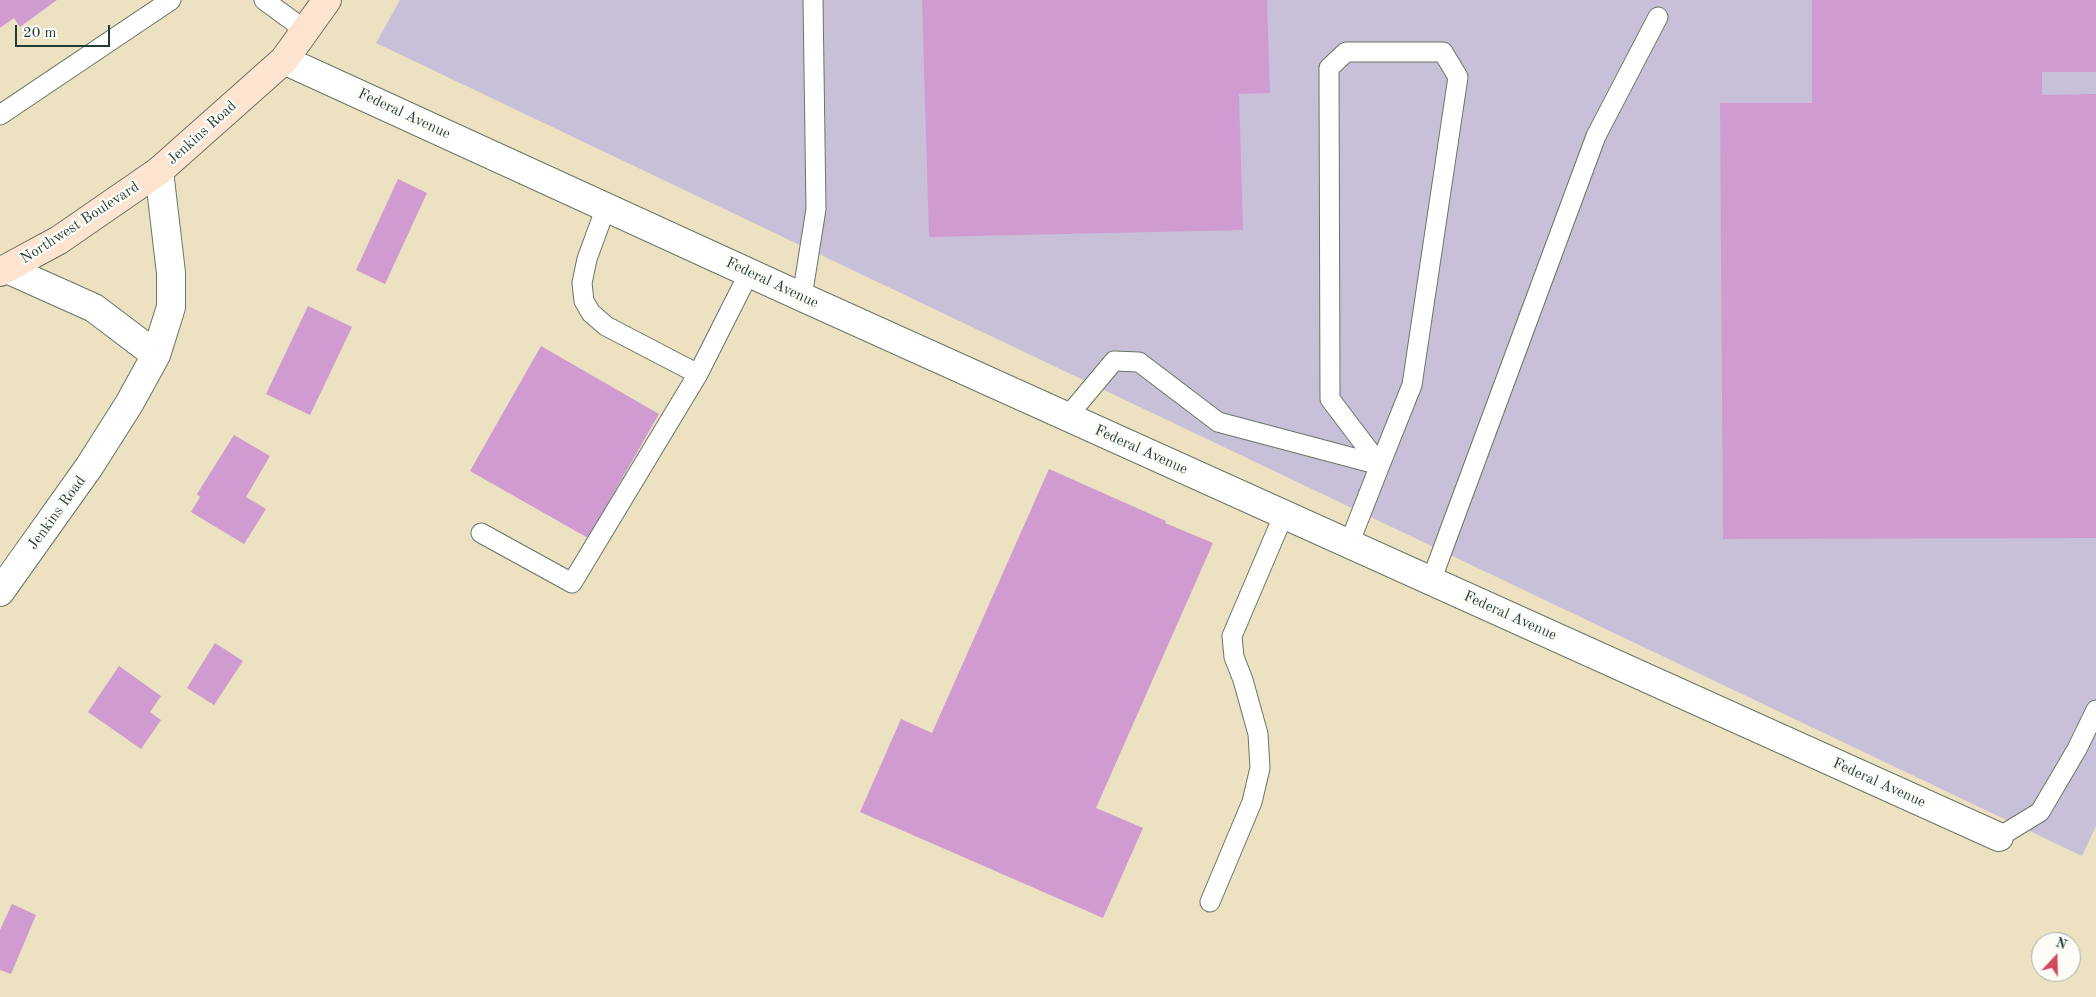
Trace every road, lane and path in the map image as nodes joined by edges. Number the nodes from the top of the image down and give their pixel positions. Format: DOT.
graph roads {
  1 [pos="171,0"];
  2 [pos="264,0"];
  3 [pos="327,0"];
  4 [pos="813,0"];
  5 [pos="1658,18"];
  6 [pos="306,30"];
  7 [pos="284,60"];
  8 [pos="0,115"];
  9 [pos="160,171"];
  10 [pos="606,207"];
  11 [pos="4,271"];
  12 [pos="749,272"];
  13 [pos="802,297"];
  14 [pos="156,355"];
  15 [pos="698,374"];
  16 [pos="1067,417"];
  17 [pos="1380,465"];
  18 [pos="1284,514"];
  19 [pos="481,533"];
  20 [pos="1350,544"];
  21 [pos="1431,581"];
  22 [pos="0,592"];
  23 [pos="2096,710"];
  24 [pos="1999,837"];
  25 [pos="1210,902"];
  1 -- 8 [label="lane"];
  2 -- 6 [label="lane"];
  3 -- 6 [label="street, Jenkins Road"];
  4 -- 13 [label="lane"];
  5 -- 21 [label="lane"];
  6 -- 7 [label="street, Jenkins Road"];
  7 -- 9 [label="street, Jenkins Road"];
  7 -- 10 [label="street, Federal Avenue"];
  9 -- 11 [label="street, Northwest Boulevard"];
  9 -- 14 [label="street, Jenkins Road"];
  10 -- 12 [label="street, Federal Avenue"];
  10 -- 15 [label="lane"];
  11 -- 14 [label="street"];
  12 -- 13 [label="street, Federal Avenue"];
  12 -- 15 [label="lane"];
  13 -- 16 [label="street, Federal Avenue"];
  14 -- 22 [label="street, Jenkins Road"];
  15 -- 19 [label="lane"];
  16 -- 17 [label="lane"];
  16 -- 18 [label="street, Federal Avenue"];
  17 -- 17 [label="lane"];
  17 -- 20 [label="lane"];
  18 -- 20 [label="street, Federal Avenue"];
  18 -- 25 [label="lane"];
  20 -- 21 [label="street, Federal Avenue"];
  21 -- 24 [label="street, Federal Avenue"];
  23 -- 24 [label="lane"];
}
